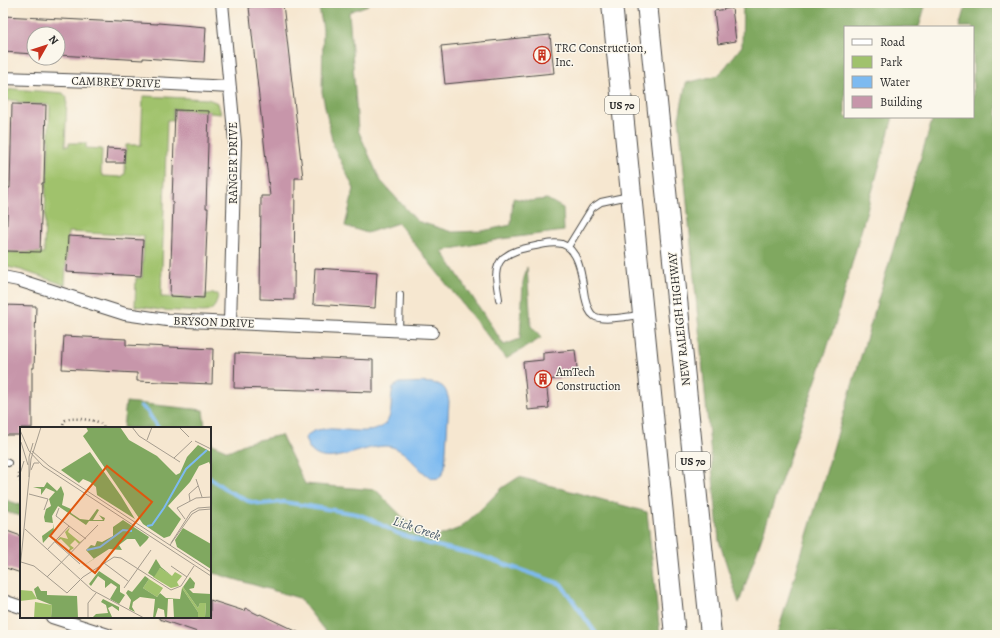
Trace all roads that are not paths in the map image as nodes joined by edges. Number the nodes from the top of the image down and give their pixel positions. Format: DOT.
graph roads {
  1 [pos="222,3"];
  2 [pos="612,3"];
  3 [pos="647,3"];
  4 [pos="3,78"];
  5 [pos="230,87"];
  6 [pos="631,195"];
  7 [pos="568,247"];
  8 [pos="3,277"];
  9 [pos="400,295"];
  10 [pos="499,299"];
  11 [pos="643,315"];
  12 [pos="230,323"];
  13 [pos="399,330"];
  14 [pos="432,332"];
  15 [pos="3,601"];
  16 [pos="20,607"];
  17 [pos="55,618"];
  18 [pos="108,635"];
  19 [pos="675,635"];
  20 [pos="711,635"];
  1 -- 5 [label="street, RANGER DRIVE"];
  2 -- 6 [label="highway, US 70"];
  3 -- 20 [label="highway, NEW RALEIGH HIGHWAY / US 70"];
  4 -- 5 [label="street, CAMBREY DRIVE"];
  5 -- 12 [label="street, RANGER DRIVE"];
  6 -- 7 [label="lane"];
  6 -- 11 [label="highway, US 70"];
  7 -- 10 [label="lane"];
  7 -- 11 [label="lane"];
  8 -- 12 [label="street, BRYSON DRIVE"];
  9 -- 13 [label="lane"];
  11 -- 19 [label="highway, US 70"];
  12 -- 13 [label="street, BRYSON DRIVE"];
  13 -- 14 [label="street, BRYSON DRIVE"];
  15 -- 16 [label="street"];
  17 -- 18 [label="street"];
}
